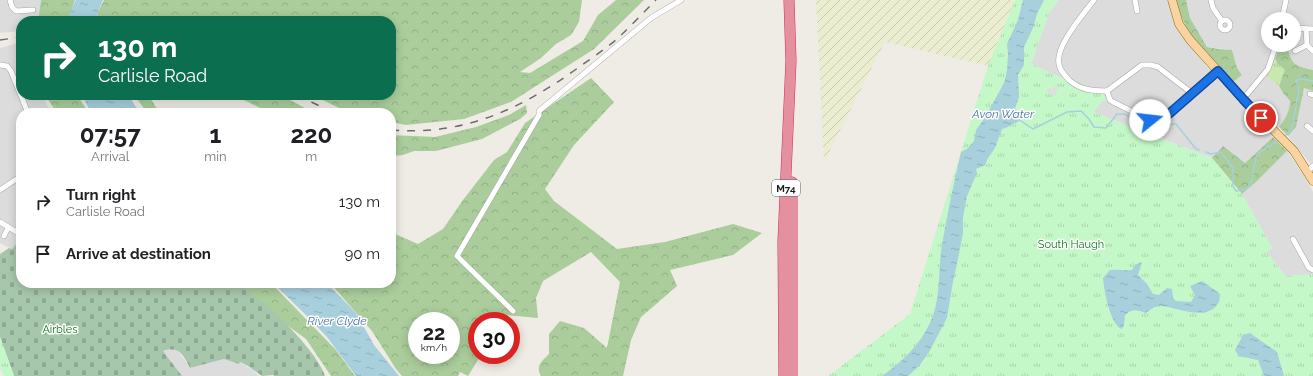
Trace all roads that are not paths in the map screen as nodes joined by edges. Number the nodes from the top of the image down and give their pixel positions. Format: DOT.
graph roads {
  1 [pos="10,0"];
  2 [pos="681,0"];
  3 [pos="789,0"];
  4 [pos="794,0"];
  5 [pos="1094,0"];
  6 [pos="1135,0"];
  7 [pos="1172,0"];
  8 [pos="1211,0"];
  9 [pos="1286,0"];
  10 [pos="32,10"];
  11 [pos="1137,10"];
  12 [pos="1283,12"];
  13 [pos="1222,21"];
  14 [pos="1301,29"];
  15 [pos="1306,29"];
  16 [pos="1313,29"];
  17 [pos="1307,45"];
  18 [pos="1301,48"];
  19 [pos="1313,51"];
  20 [pos="1274,52"];
  21 [pos="0,65"];
  22 [pos="1218,71"];
  23 [pos="16,83"];
  24 [pos="1107,90"];
  25 [pos="1193,94"];
  26 [pos="1243,99"];
  27 [pos="1307,126"];
  28 [pos="1313,131"];
  29 [pos="1310,169"];
  30 [pos="16,181"];
  31 [pos="1313,181"];
  32 [pos="0,189"];
  33 [pos="0,222"];
  34 [pos="8,228"];
  35 [pos="16,232"];
  36 [pos="4,236"];
  37 [pos="1293,239"];
  38 [pos="1313,270"];
  39 [pos="513,311"];
  40 [pos="783,376"];
  41 [pos="794,376"];
  1 -- 10 [label="street"];
  2 -- 39 [label="street"];
  3 -- 40 [label="highway, M74"];
  4 -- 41 [label="highway, M74"];
  5 -- 24 [label="street"];
  6 -- 11 [label="street"];
  7 -- 22 [label="main road"];
  8 -- 13 [label="street"];
  9 -- 12 [label="street"];
  14 -- 15 [label="street"];
  15 -- 16 [label="street"];
  15 -- 17 [label="street"];
  17 -- 18 [label="street"];
  17 -- 19 [label="street"];
  20 -- 26 [label="street"];
  21 -- 23 [label="street"];
  22 -- 25 [label="street"];
  22 -- 26 [label="main road"];
  24 -- 25 [label="street"];
  24 -- 25 [label="street"];
  26 -- 29 [label="main road"];
  27 -- 28 [label="street"];
  29 -- 31 [label="main road"];
  30 -- 32 [label="street"];
  33 -- 34 [label="street"];
  34 -- 35 [label="street"];
  34 -- 36 [label="street"];
  37 -- 38 [label="street"];
}
